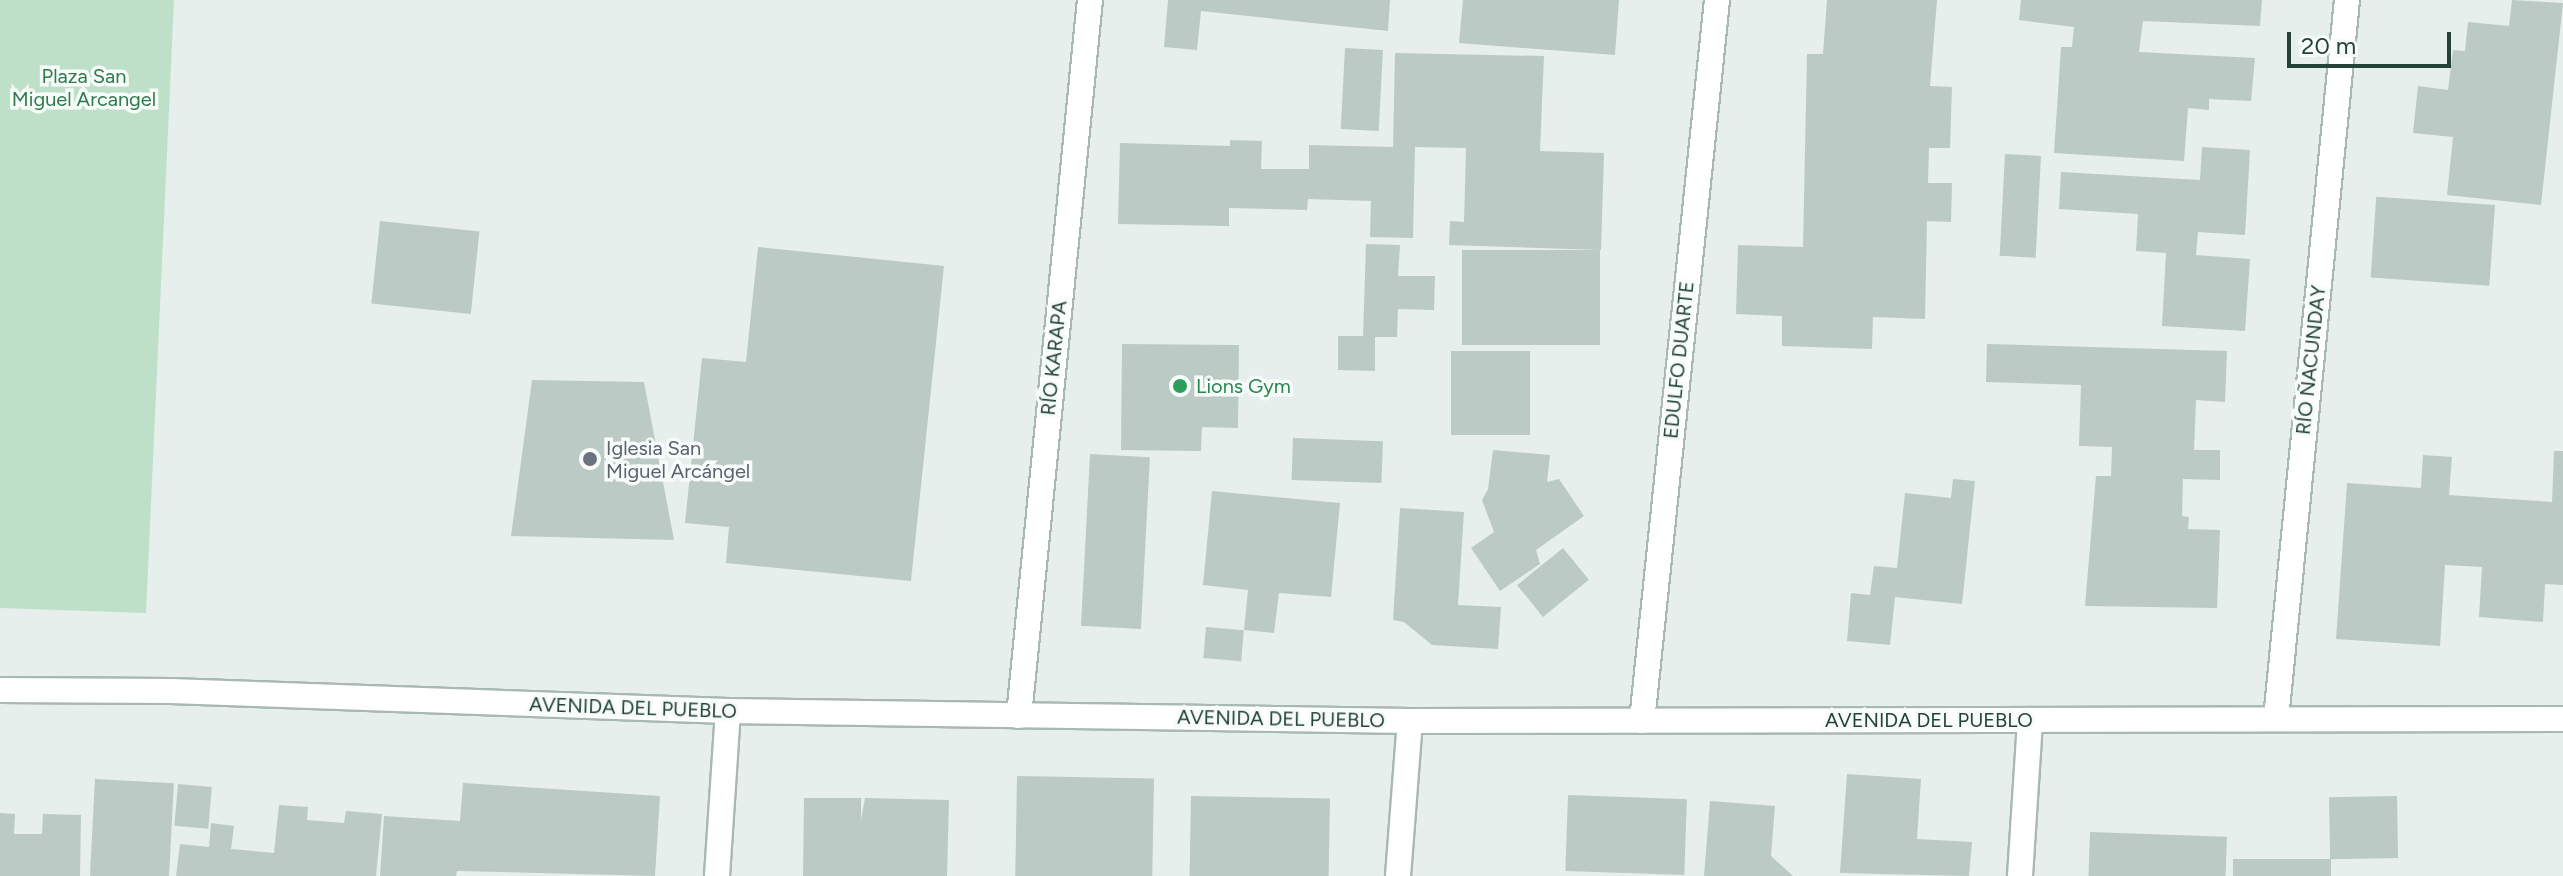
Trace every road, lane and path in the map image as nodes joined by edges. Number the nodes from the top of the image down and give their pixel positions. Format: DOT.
graph roads {
  1 [pos="1090,0"];
  2 [pos="1717,0"];
  3 [pos="2347,0"];
  4 [pos="0,690"];
  5 [pos="728,711"];
  6 [pos="1019,716"];
  7 [pos="2276,719"];
  8 [pos="2563,719"];
  9 [pos="2030,720"];
  10 [pos="1410,721"];
  11 [pos="1642,721"];
  12 [pos="717,876"];
  13 [pos="1398,876"];
  14 [pos="2020,876"];
  1 -- 6 [label="street, RÍO KARAPA"];
  2 -- 11 [label="street, EDULFO DUARTE"];
  3 -- 7 [label="street, RÍO ÑACUNDAY"];
  4 -- 5 [label="street, AVENIDA DEL PUEBLO"];
  5 -- 6 [label="street, AVENIDA DEL PUEBLO"];
  5 -- 12 [label="street"];
  6 -- 10 [label="street, AVENIDA DEL PUEBLO"];
  7 -- 8 [label="street, AVENIDA DEL PUEBLO"];
  7 -- 9 [label="street, AVENIDA DEL PUEBLO"];
  9 -- 11 [label="street, AVENIDA DEL PUEBLO"];
  9 -- 14 [label="street"];
  10 -- 11 [label="street, AVENIDA DEL PUEBLO"];
  10 -- 13 [label="street"];
}
